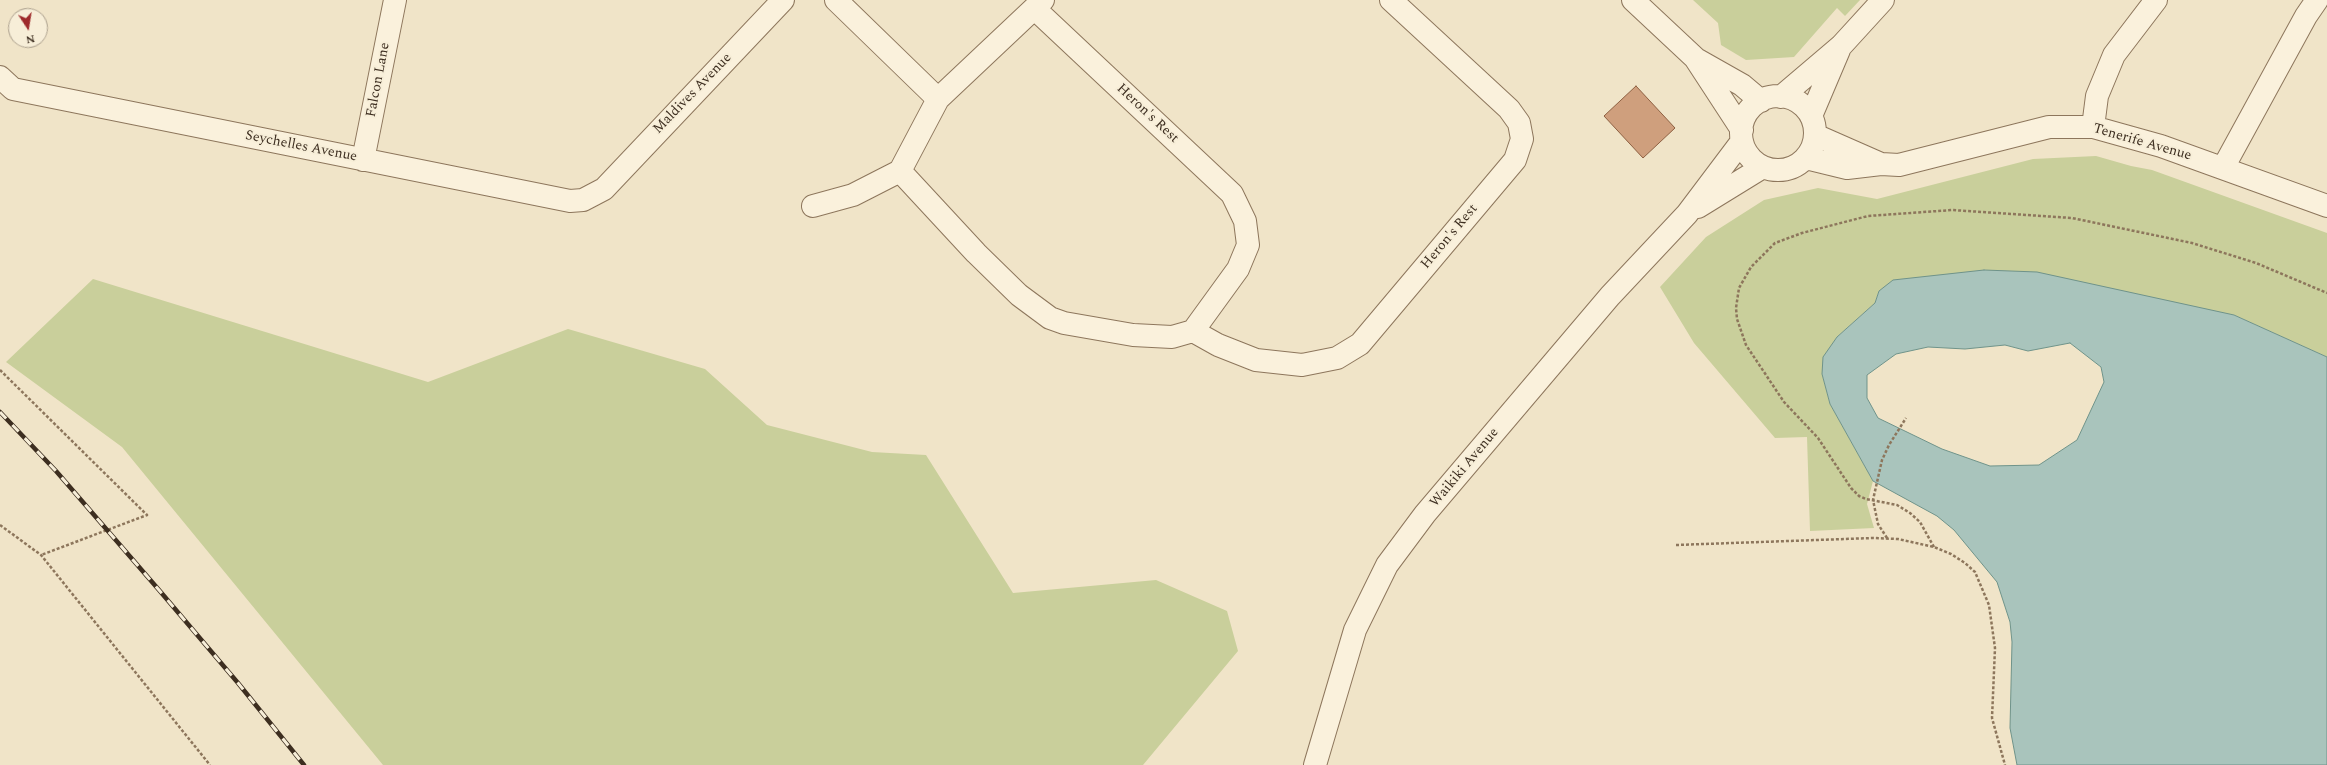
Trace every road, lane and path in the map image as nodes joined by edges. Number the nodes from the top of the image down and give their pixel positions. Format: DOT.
graph roads {
  1 [pos="394,0"];
  2 [pos="783,0"];
  3 [pos="836,0"];
  4 [pos="1391,0"];
  5 [pos="1633,0"];
  6 [pos="1883,0"];
  7 [pos="2156,0"];
  8 [pos="2317,0"];
  9 [pos="1039,5"];
  10 [pos="1841,46"];
  11 [pos="1695,58"];
  12 [pos="0,77"];
  13 [pos="938,99"];
  14 [pos="1771,99"];
  15 [pos="1813,126"];
  16 [pos="2093,127"];
  17 [pos="1742,135"];
  18 [pos="1806,158"];
  19 [pos="362,160"];
  20 [pos="1881,164"];
  21 [pos="1763,167"];
  22 [pos="2223,168"];
  23 [pos="900,171"];
  24 [pos="604,189"];
  25 [pos="813,206"];
  26 [pos="2327,206"];
  27 [pos="1687,214"];
  28 [pos="2327,294"];
  29 [pos="1193,330"];
  30 [pos="0,370"];
  31 [pos="1906,418"];
  32 [pos="1873,500"];
  33 [pos="0,525"];
  34 [pos="1887,538"];
  35 [pos="1676,545"];
  36 [pos="1934,547"];
  37 [pos="42,555"];
  38 [pos="210,765"];
  39 [pos="1315,765"];
  40 [pos="2005,765"];
  1 -- 19 [label="street, Falcon Lane"];
  2 -- 24 [label="street, Maldives Avenue"];
  3 -- 13 [label="street"];
  4 -- 29 [label="street, Heron's Rest"];
  5 -- 11 [label="street"];
  6 -- 10 [label="street"];
  7 -- 16 [label="street"];
  8 -- 22 [label="street"];
  9 -- 13 [label="street, Heron's Rest"];
  9 -- 29 [label="street, Heron's Rest"];
  10 -- 14 [label="street"];
  10 -- 15 [label="street"];
  11 -- 14 [label="street"];
  11 -- 17 [label="street"];
  12 -- 19 [label="street, Seychelles Avenue"];
  13 -- 23 [label="street, Heron's Rest"];
  14 -- 15 [label="street"];
  14 -- 17 [label="street"];
  15 -- 18 [label="street"];
  15 -- 20 [label="street, Tenerife Avenue"];
  16 -- 20 [label="street, Tenerife Avenue"];
  16 -- 22 [label="street, Tenerife Avenue"];
  17 -- 21 [label="street"];
  17 -- 27 [label="street, Waikiki Avenue"];
  18 -- 20 [label="street, Tenerife Avenue"];
  18 -- 21 [label="street"];
  19 -- 24 [label="street, Seychelles Avenue"];
  21 -- 27 [label="street, Waikiki Avenue"];
  22 -- 26 [label="street, Tenerife Avenue"];
  23 -- 25 [label="street"];
  23 -- 29 [label="street"];
  27 -- 39 [label="street, Waikiki Avenue"];
  28 -- 32 [label="path"];
  30 -- 37 [label="path"];
  31 -- 32 [label="path"];
  32 -- 34 [label="path"];
  32 -- 36 [label="path"];
  33 -- 37 [label="path"];
  34 -- 35 [label="path"];
  34 -- 36 [label="path"];
  36 -- 40 [label="path"];
  37 -- 38 [label="path"];
}
